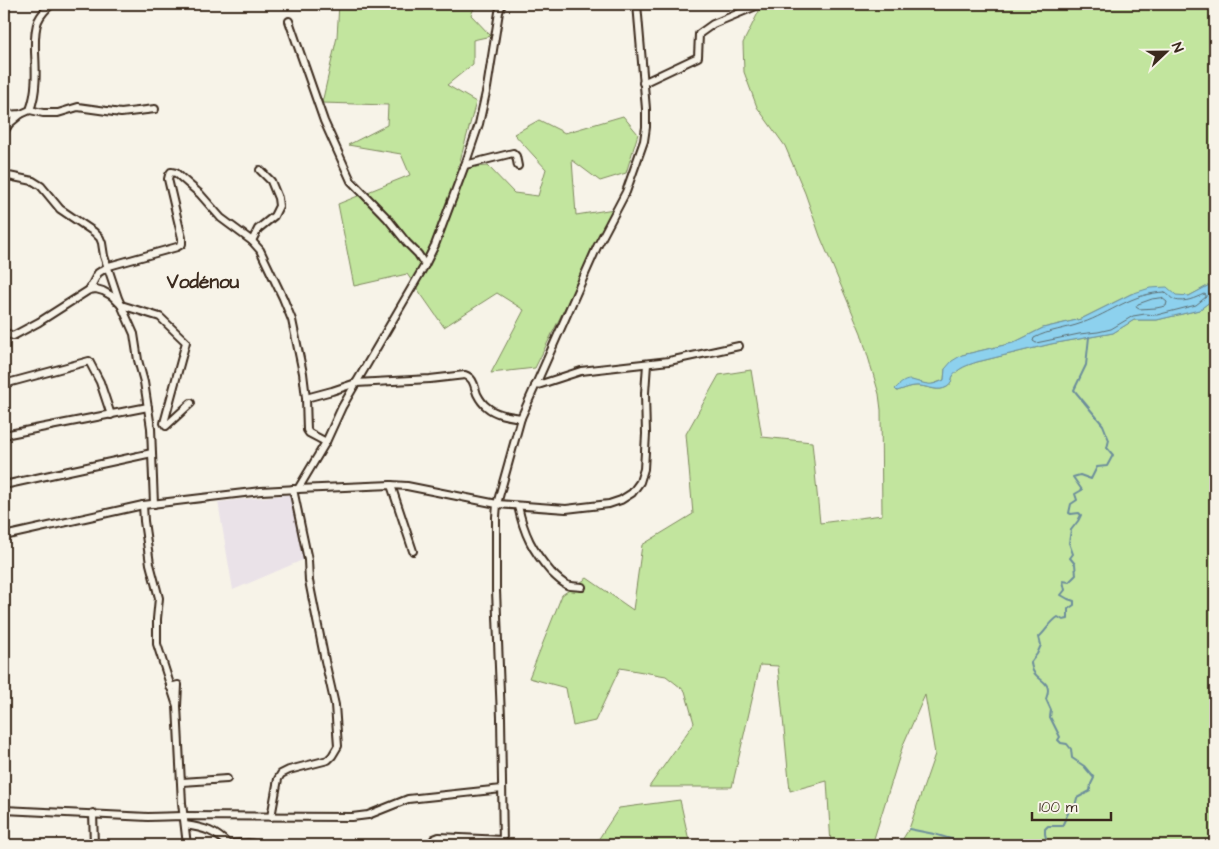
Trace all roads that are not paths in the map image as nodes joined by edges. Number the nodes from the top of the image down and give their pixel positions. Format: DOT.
graph roads {
  1 [pos="52,4"];
  2 [pos="502,4"];
  3 [pos="637,4"];
  4 [pos="761,4"];
  5 [pos="289,21"];
  6 [pos="643,83"];
  7 [pos="155,109"];
  8 [pos="30,110"];
  9 [pos="21,114"];
  10 [pos="4,115"];
  11 [pos="4,132"];
  12 [pos="465,164"];
  13 [pos="518,166"];
  14 [pos="260,170"];
  15 [pos="4,175"];
  16 [pos="252,241"];
  17 [pos="425,265"];
  18 [pos="108,266"];
  19 [pos="89,290"];
  20 [pos="121,305"];
  21 [pos="4,332"];
  22 [pos="739,346"];
  23 [pos="647,364"];
  24 [pos="356,383"];
  25 [pos="4,384"];
  26 [pos="535,386"];
  27 [pos="306,398"];
  28 [pos="191,403"];
  29 [pos="148,411"];
  30 [pos="111,414"];
  31 [pos="520,418"];
  32 [pos="164,423"];
  33 [pos="4,435"];
  34 [pos="326,442"];
  35 [pos="152,453"];
  36 [pos="4,485"];
  37 [pos="391,485"];
  38 [pos="295,489"];
  39 [pos="154,504"];
  40 [pos="497,504"];
  41 [pos="143,505"];
  42 [pos="518,506"];
  43 [pos="4,536"];
  44 [pos="413,551"];
  45 [pos="582,587"];
  46 [pos="227,779"];
  47 [pos="182,782"];
  48 [pos="502,790"];
  49 [pos="4,810"];
  50 [pos="93,814"];
  51 [pos="183,816"];
  52 [pos="271,817"];
  53 [pos="185,825"];
  54 [pos="503,843"];
  55 [pos="94,845"];
  56 [pos="186,845"];
  57 [pos="229,845"];
  58 [pos="261,845"];
  59 [pos="430,845"];
  1 -- 8 [label="street"];
  2 -- 12 [label="street"];
  3 -- 6 [label="street"];
  4 -- 6 [label="street"];
  5 -- 17 [label="street"];
  6 -- 26 [label="street"];
  7 -- 8 [label="street"];
  8 -- 9 [label="street"];
  9 -- 10 [label="street"];
  9 -- 11 [label="street"];
  12 -- 13 [label="street"];
  12 -- 17 [label="street"];
  14 -- 16 [label="street"];
  15 -- 18 [label="street"];
  16 -- 18 [label="street"];
  16 -- 27 [label="street"];
  17 -- 24 [label="street"];
  18 -- 19 [label="street"];
  18 -- 20 [label="street"];
  19 -- 20 [label="street"];
  19 -- 21 [label="street"];
  20 -- 29 [label="street"];
  20 -- 32 [label="street"];
  22 -- 23 [label="street"];
  23 -- 26 [label="street"];
  23 -- 42 [label="street"];
  24 -- 27 [label="street"];
  24 -- 31 [label="street"];
  24 -- 34 [label="street"];
  25 -- 30 [label="street"];
  26 -- 31 [label="street"];
  27 -- 34 [label="street"];
  28 -- 32 [label="street"];
  29 -- 30 [label="street"];
  29 -- 32 [label="street"];
  29 -- 35 [label="street"];
  30 -- 33 [label="street"];
  31 -- 40 [label="street"];
  34 -- 38 [label="street"];
  35 -- 36 [label="street"];
  35 -- 39 [label="street"];
  37 -- 38 [label="street"];
  37 -- 40 [label="street"];
  37 -- 44 [label="street"];
  38 -- 39 [label="street"];
  38 -- 52 [label="street"];
  39 -- 41 [label="street"];
  40 -- 42 [label="street"];
  40 -- 48 [label="street"];
  41 -- 43 [label="street"];
  41 -- 47 [label="street"];
  42 -- 45 [label="street"];
  46 -- 47 [label="street"];
  47 -- 51 [label="street"];
  48 -- 52 [label="street"];
  48 -- 54 [label="street"];
  49 -- 50 [label="street"];
  50 -- 51 [label="street"];
  50 -- 55 [label="street"];
  51 -- 52 [label="street"];
  51 -- 53 [label="street"];
  53 -- 56 [label="street"];
  53 -- 57 [label="street"];
  54 -- 59 [label="street"];
  57 -- 58 [label="street"];
}
